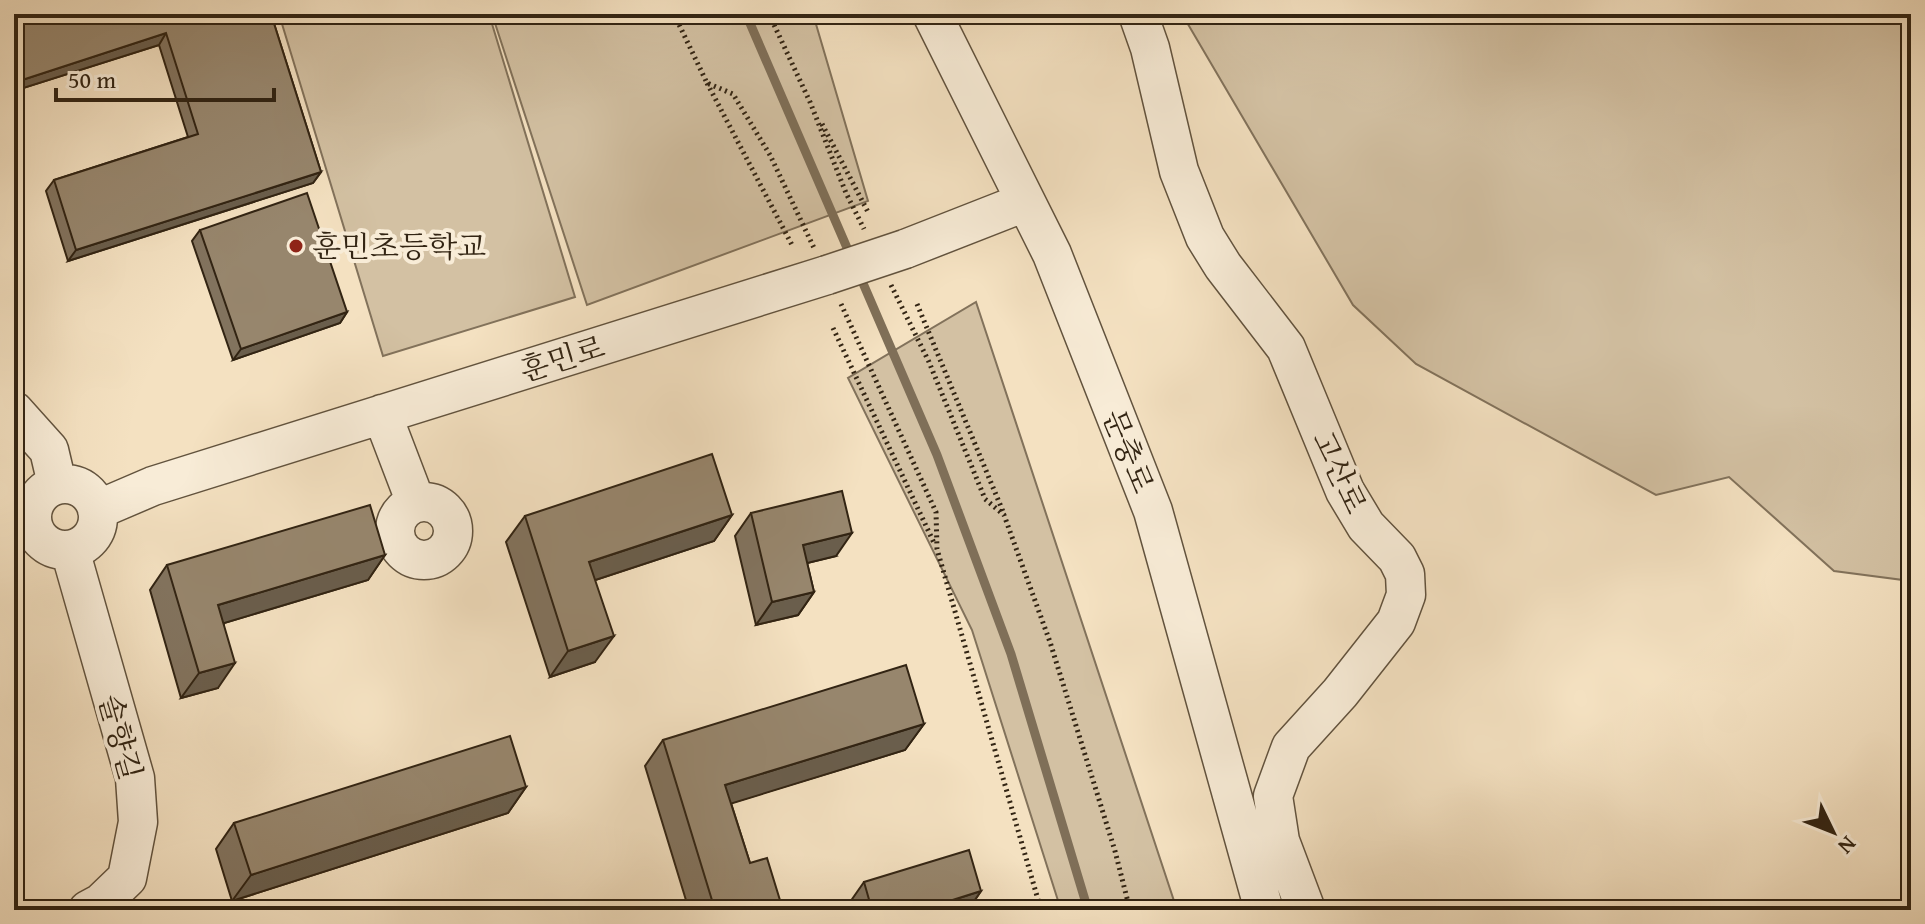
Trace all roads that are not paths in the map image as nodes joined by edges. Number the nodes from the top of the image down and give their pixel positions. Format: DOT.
graph roads {
  1 [pos="932,14"];
  2 [pos="1138,14"];
  3 [pos="1025,202"];
  4 [pos="14,411"];
  5 [pos="382,414"];
  6 [pos="57,484"];
  7 [pos="416,503"];
  8 [pos="97,510"];
  9 [pos="70,550"];
  10 [pos="88,910"];
  11 [pos="1264,910"];
  12 [pos="1306,910"];
  1 -- 3 [label="street, 문충로"];
  2 -- 12 [label="street, 고산로"];
  3 -- 5 [label="street, 훈민로, bridge"];
  3 -- 11 [label="street, 문충로"];
  4 -- 6 [label="street"];
  5 -- 7 [label="street"];
  5 -- 8 [label="street, 훈민로"];
  6 -- 8 [label="street"];
  6 -- 9 [label="street"];
  8 -- 9 [label="street"];
  9 -- 10 [label="street, 솔향길"];
}
